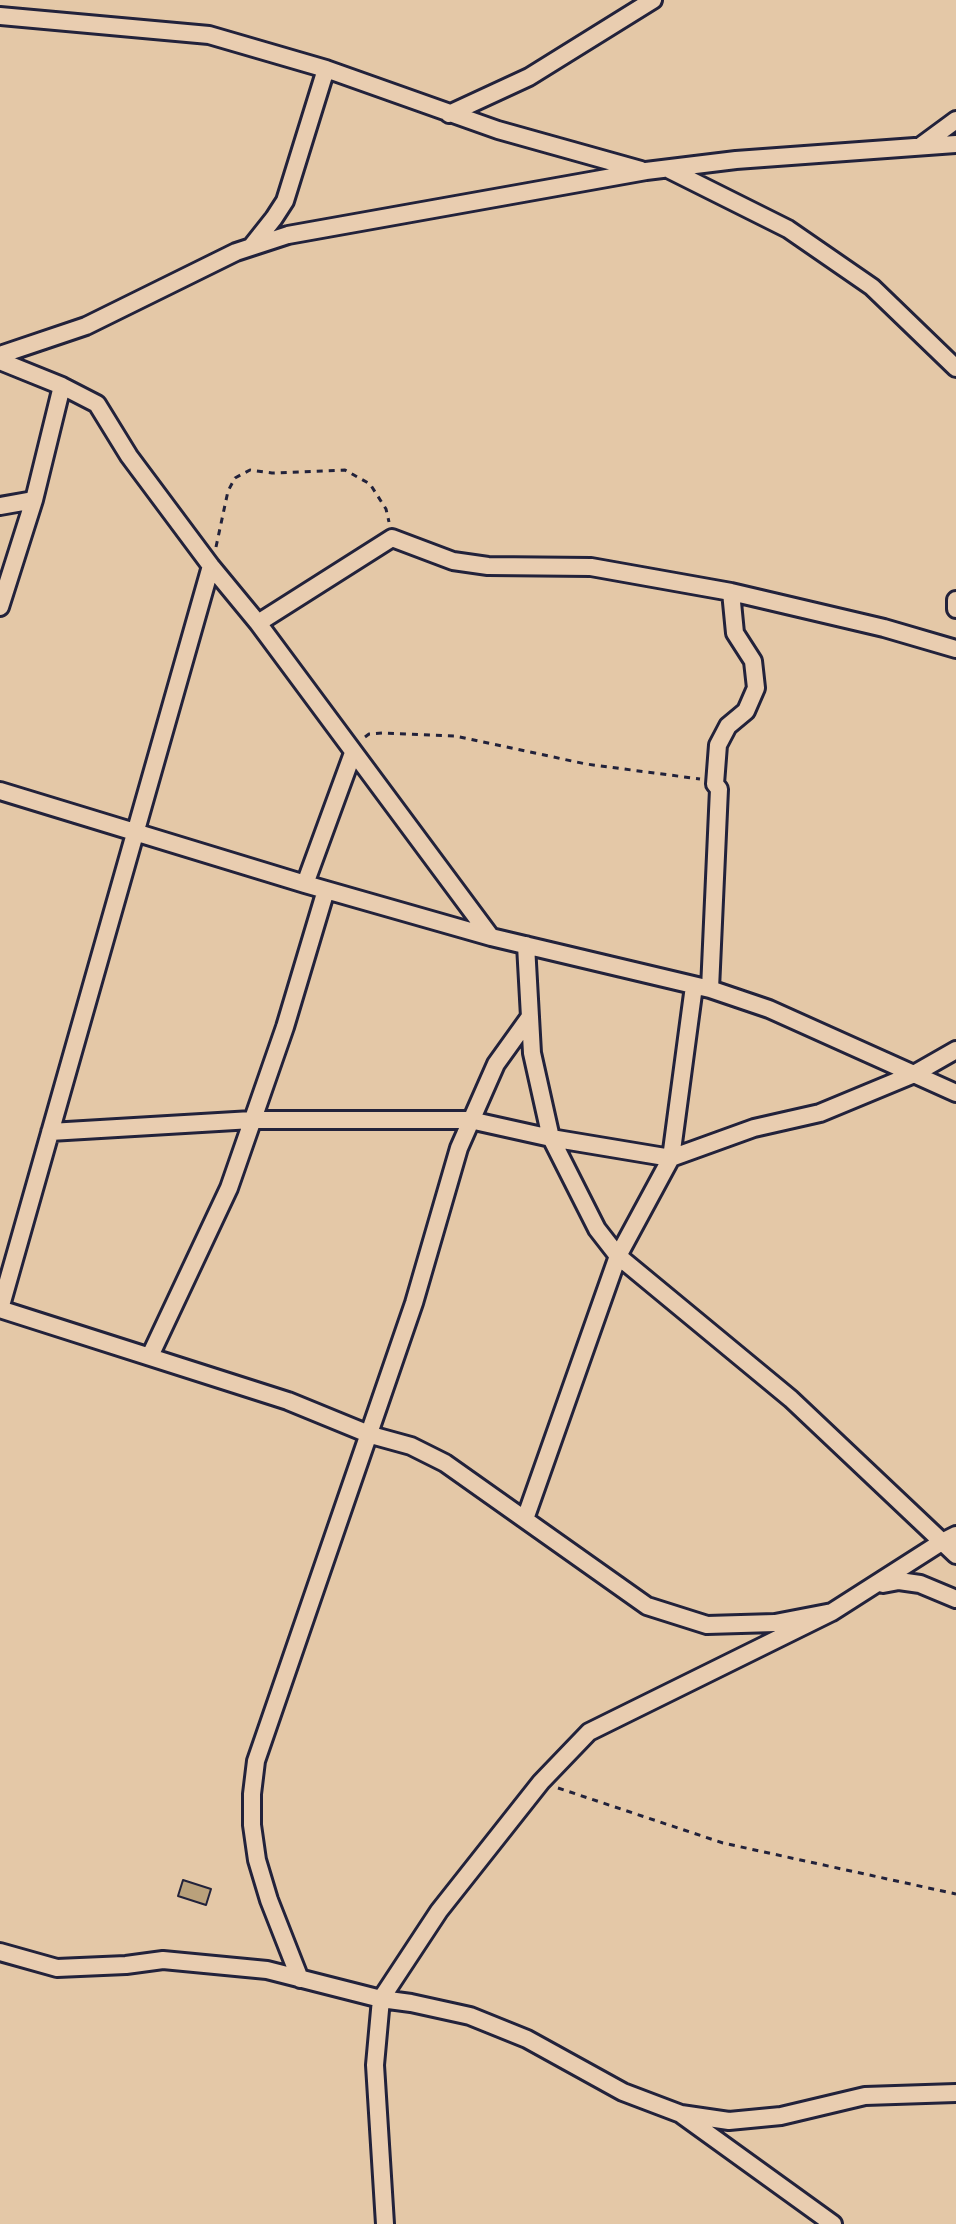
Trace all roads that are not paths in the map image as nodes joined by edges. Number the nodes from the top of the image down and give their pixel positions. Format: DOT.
graph roads {
  1 [pos="653,0"];
  2 [pos="0,16"];
  3 [pos="326,69"];
  4 [pos="449,114"];
  5 [pos="956,120"];
  6 [pos="956,144"];
  7 [pos="922,145"];
  8 [pos="669,170"];
  9 [pos="646,171"];
  10 [pos="251,247"];
  11 [pos="0,355"];
  12 [pos="0,361"];
  13 [pos="956,368"];
  14 [pos="62,386"];
  15 [pos="34,500"];
  16 [pos="0,506"];
  17 [pos="211,566"];
  18 [pos="731,592"];
  19 [pos="956,600"];
  20 [pos="0,607"];
  21 [pos="956,609"];
  22 [pos="258,623"];
  23 [pos="956,649"];
  24 [pos="353,753"];
  25 [pos="0,791"];
  26 [pos="134,833"];
  27 [pos="305,884"];
  28 [pos="326,890"];
  29 [pos="491,937"];
  30 [pos="526,945"];
  31 [pos="702,987"];
  32 [pos="529,1018"];
  33 [pos="956,1050"];
  34 [pos="914,1074"];
  35 [pos="956,1093"];
  36 [pos="252,1120"];
  37 [pos="470,1120"];
  38 [pos="50,1132"];
  39 [pos="551,1138"];
  40 [pos="671,1158"];
  41 [pos="618,1256"];
  42 [pos="0,1309"];
  43 [pos="150,1356"];
  44 [pos="371,1435"];
  45 [pos="525,1519"];
  46 [pos="956,1535"];
  47 [pos="940,1543"];
  48 [pos="956,1555"];
  49 [pos="871,1590"];
  50 [pos="956,1599"];
  51 [pos="832,1612"];
  52 [pos="0,1952"];
  53 [pos="300,1979"];
  54 [pos="381,1999"];
  55 [pos="956,2093"];
  56 [pos="681,2114"];
  57 [pos="385,2224"];
  58 [pos="833,2224"];
  1 -- 4 [label="street"];
  2 -- 3 [label="street"];
  3 -- 4 [label="street"];
  3 -- 10 [label="street"];
  4 -- 9 [label="street"];
  5 -- 7 [label="street"];
  6 -- 7 [label="street"];
  7 -- 8 [label="street"];
  8 -- 9 [label="street"];
  8 -- 13 [label="street"];
  9 -- 10 [label="street"];
  10 -- 11 [label="street"];
  12 -- 14 [label="street"];
  14 -- 15 [label="street"];
  14 -- 17 [label="street"];
  15 -- 16 [label="street"];
  15 -- 20 [label="street"];
  17 -- 22 [label="street"];
  17 -- 26 [label="street"];
  18 -- 22 [label="street"];
  18 -- 23 [label="street"];
  18 -- 31 [label="street"];
  19 -- 21 [label="street"];
  22 -- 24 [label="street"];
  24 -- 27 [label="street"];
  24 -- 29 [label="street"];
  25 -- 26 [label="street"];
  26 -- 27 [label="street"];
  26 -- 38 [label="street"];
  27 -- 28 [label="street"];
  28 -- 29 [label="street"];
  28 -- 36 [label="street"];
  29 -- 30 [label="street"];
  30 -- 31 [label="street"];
  30 -- 32 [label="street"];
  31 -- 34 [label="street"];
  31 -- 40 [label="street"];
  32 -- 37 [label="street"];
  32 -- 39 [label="street"];
  33 -- 34 [label="street"];
  34 -- 35 [label="street"];
  34 -- 40 [label="street"];
  36 -- 37 [label="street"];
  36 -- 38 [label="street"];
  36 -- 43 [label="street"];
  37 -- 39 [label="street"];
  37 -- 44 [label="street"];
  38 -- 42 [label="street"];
  39 -- 40 [label="street"];
  39 -- 41 [label="street"];
  40 -- 41 [label="street"];
  41 -- 45 [label="street"];
  41 -- 47 [label="street"];
  42 -- 43 [label="street"];
  43 -- 44 [label="street"];
  44 -- 45 [label="street"];
  44 -- 53 [label="street"];
  45 -- 51 [label="street"];
  46 -- 47 [label="street"];
  47 -- 48 [label="street"];
  47 -- 49 [label="street"];
  49 -- 50 [label="street"];
  49 -- 51 [label="street"];
  51 -- 54 [label="street"];
  52 -- 53 [label="street"];
  53 -- 54 [label="street"];
  54 -- 56 [label="street"];
  54 -- 57 [label="street"];
  55 -- 56 [label="street"];
  56 -- 58 [label="street"];
}
